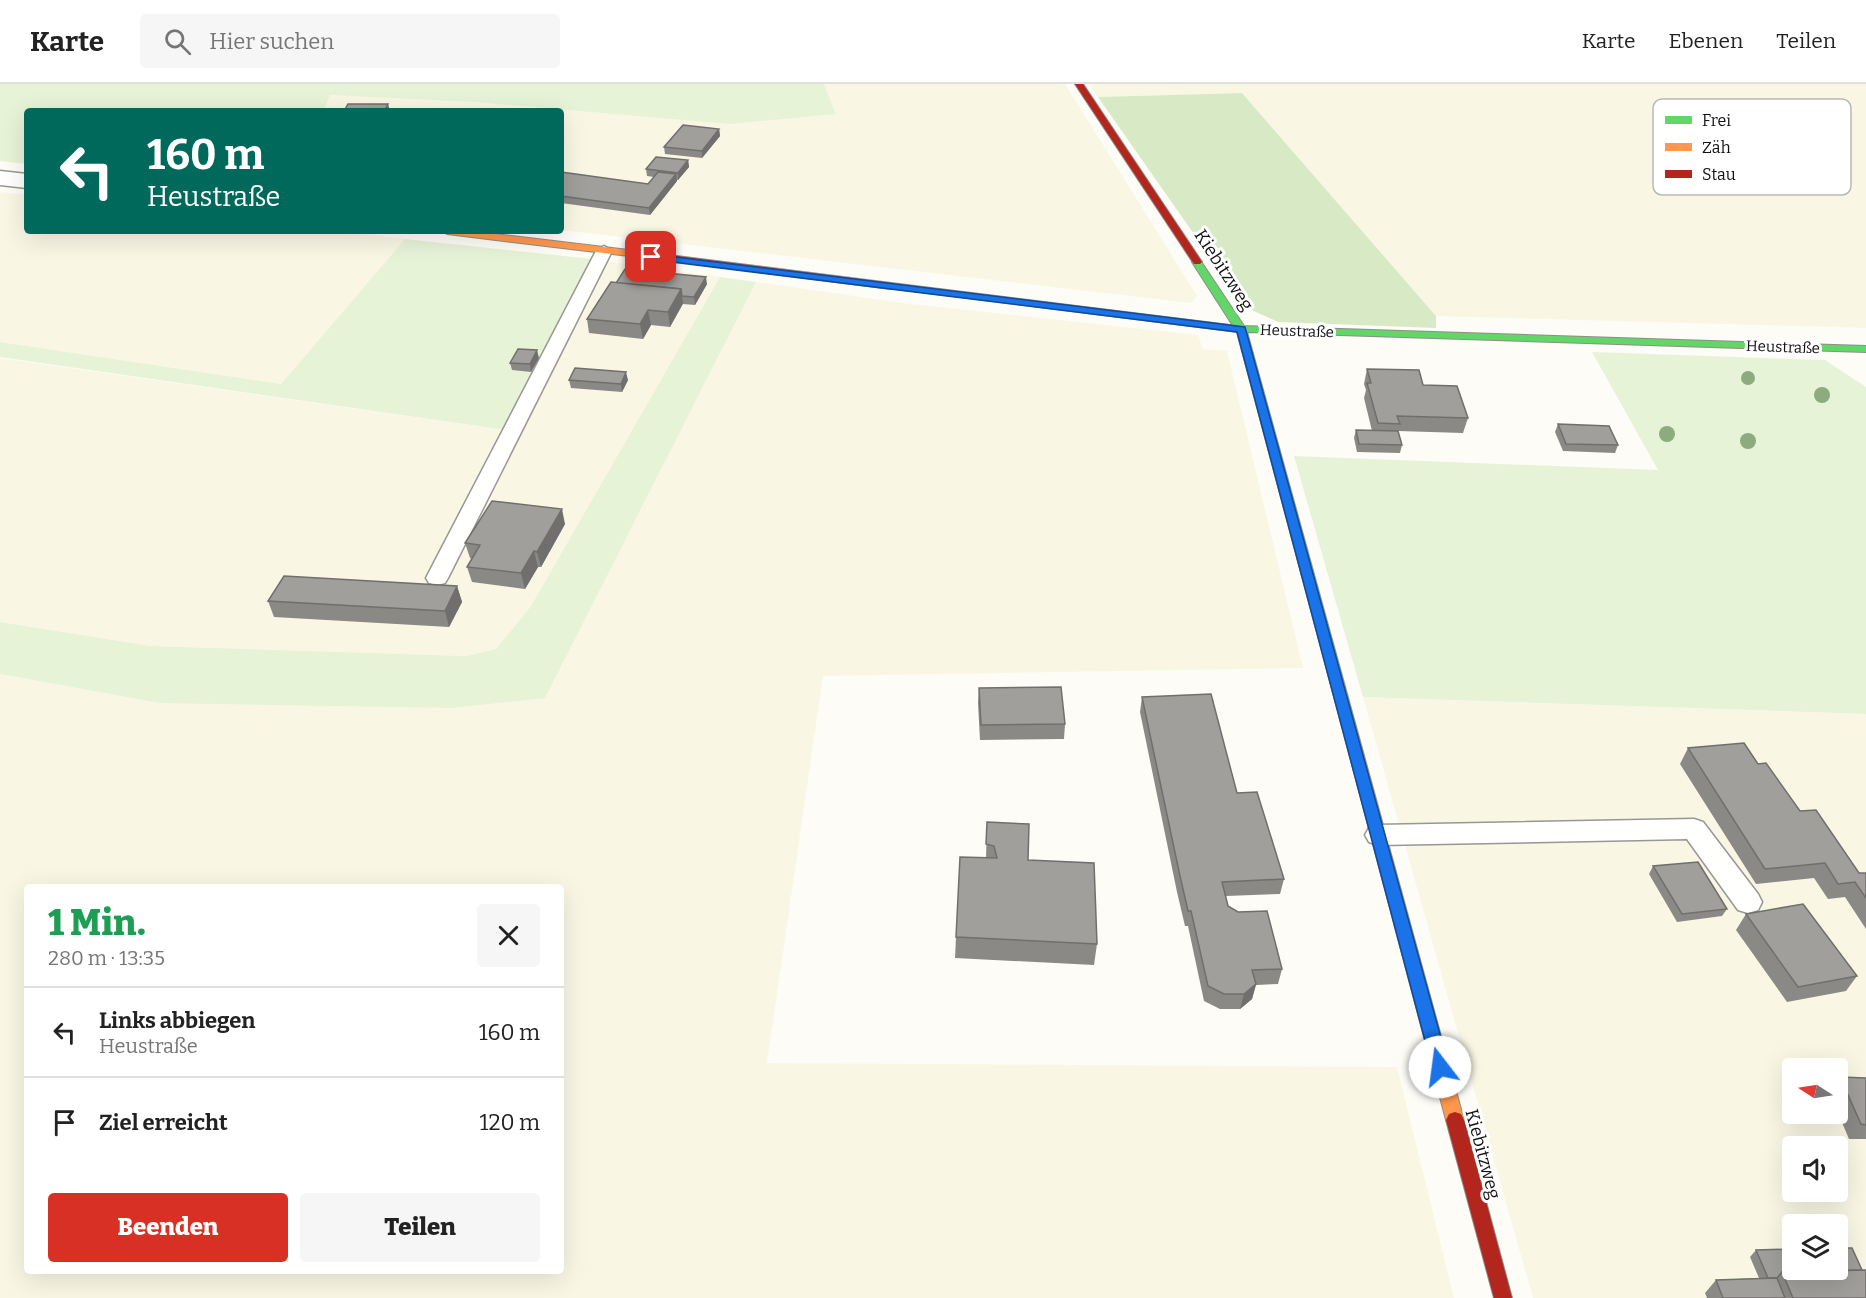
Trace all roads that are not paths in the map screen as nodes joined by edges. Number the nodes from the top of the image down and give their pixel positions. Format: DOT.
graph roads {
  1 [pos="1079,84"];
  2 [pos="0,178"];
  3 [pos="24,181"];
  4 [pos="471,234"];
  5 [pos="604,251"];
  6 [pos="1241,329"];
  7 [pos="1866,349"];
  8 [pos="437,578"];
  9 [pos="1378,836"];
  10 [pos="1748,902"];
  11 [pos="1503,1298"];
  1 -- 6 [label="street, Kiebitzweg"];
  2 -- 3 [label="street"];
  4 -- 5 [label="street, Heustraße"];
  5 -- 6 [label="street, Heustraße"];
  5 -- 8 [label="lane"];
  6 -- 7 [label="street, Heustraße"];
  6 -- 9 [label="street, Kiebitzweg"];
  9 -- 10 [label="lane"];
  9 -- 11 [label="street, Kiebitzweg"];
}
